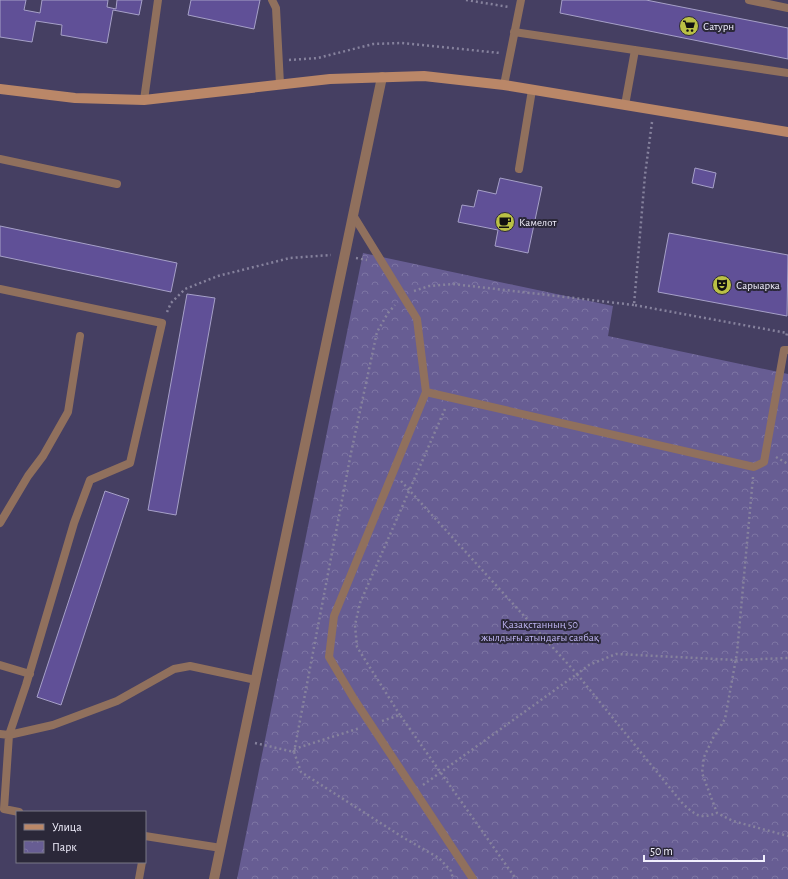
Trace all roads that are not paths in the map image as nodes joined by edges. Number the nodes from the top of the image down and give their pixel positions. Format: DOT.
graph roads {
  1 [pos="158,0"];
  2 [pos="272,0"];
  3 [pos="521,0"];
  4 [pos="750,0"];
  5 [pos="788,8"];
  6 [pos="514,32"];
  7 [pos="635,50"];
  8 [pos="788,73"];
  9 [pos="382,77"];
  10 [pos="280,84"];
  11 [pos="504,85"];
  12 [pos="0,89"];
  13 [pos="532,90"];
  14 [pos="144,100"];
  15 [pos="625,105"];
  16 [pos="788,132"];
  17 [pos="0,159"];
  18 [pos="519,169"];
  19 [pos="117,184"];
  20 [pos="353,215"];
  21 [pos="0,290"];
  22 [pos="80,336"];
  23 [pos="786,350"];
  24 [pos="426,392"];
  25 [pos="0,522"];
  26 [pos="0,664"];
  27 [pos="30,674"];
  28 [pos="256,680"];
  29 [pos="0,734"];
  30 [pos="9,735"];
  31 [pos="2,809"];
  32 [pos="16,811"];
  33 [pos="146,839"];
  34 [pos="221,848"];
  35 [pos="142,863"];
  36 [pos="139,879"];
  37 [pos="214,879"];
  38 [pos="473,879"];
  1 -- 14 [label="lane"];
  2 -- 10 [label="lane"];
  3 -- 6 [label="lane"];
  4 -- 5 [label="lane"];
  6 -- 7 [label="lane"];
  6 -- 11 [label="lane"];
  7 -- 8 [label="lane"];
  7 -- 15 [label="lane"];
  9 -- 10 [label="street"];
  9 -- 11 [label="street"];
  9 -- 20 [label="street"];
  10 -- 14 [label="street"];
  11 -- 13 [label="street"];
  12 -- 14 [label="street"];
  13 -- 15 [label="street"];
  13 -- 18 [label="lane"];
  15 -- 16 [label="street"];
  17 -- 19 [label="lane"];
  20 -- 24 [label="lane"];
  20 -- 28 [label="street"];
  21 -- 27 [label="lane"];
  22 -- 25 [label="lane"];
  23 -- 24 [label="lane"];
  24 -- 38 [label="lane"];
  26 -- 27 [label="lane"];
  27 -- 30 [label="lane"];
  28 -- 30 [label="lane"];
  28 -- 34 [label="street"];
  29 -- 30 [label="lane"];
  30 -- 31 [label="lane"];
  31 -- 32 [label="lane"];
  33 -- 34 [label="lane"];
  34 -- 37 [label="street"];
  35 -- 36 [label="lane"];
}
